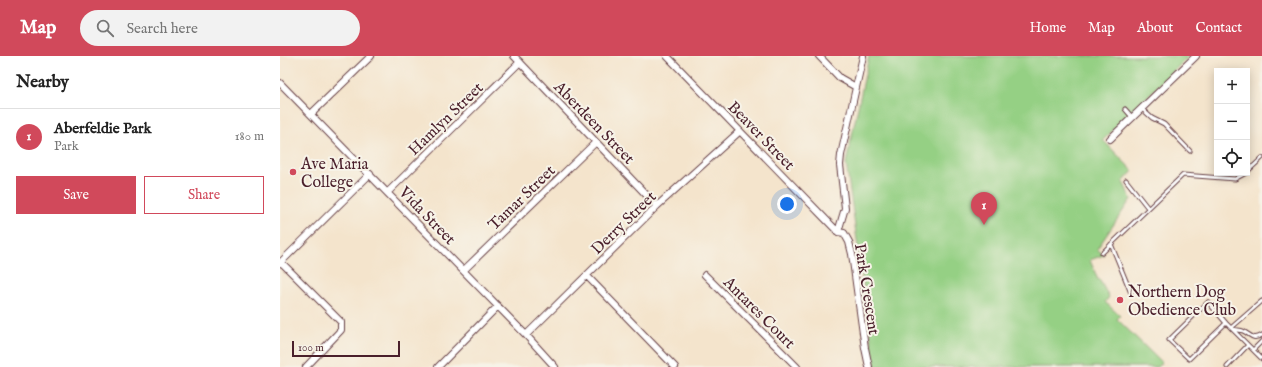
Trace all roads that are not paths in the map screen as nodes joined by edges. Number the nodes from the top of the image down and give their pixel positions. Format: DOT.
graph roads {
  1 [pos="371,56"];
  2 [pos="514,56"];
  3 [pos="667,56"];
  4 [pos="819,56"];
  5 [pos="863,56"];
  6 [pos="1196,56"];
  7 [pos="520,62"];
  8 [pos="280,83"];
  9 [pos="856,87"];
  10 [pos="1125,109"];
  11 [pos="1142,109"];
  12 [pos="311,114"];
  13 [pos="1133,117"];
  14 [pos="740,131"];
  15 [pos="1110,139"];
  16 [pos="596,142"];
  17 [pos="1190,151"];
  18 [pos="1262,158"];
  19 [pos="1250,170"];
  20 [pos="370,174"];
  21 [pos="1241,176"];
  22 [pos="1126,180"];
  23 [pos="388,192"];
  24 [pos="657,206"];
  25 [pos="1148,208"];
  26 [pos="838,232"];
  27 [pos="1111,244"];
  28 [pos="1102,253"];
  29 [pos="281,263"];
  30 [pos="464,270"];
  31 [pos="705,275"];
  32 [pos="586,276"];
  33 [pos="1131,293"];
  34 [pos="1262,301"];
  35 [pos="498,306"];
  36 [pos="1226,323"];
  37 [pos="1232,328"];
  38 [pos="526,335"];
  39 [pos="1262,336"];
  40 [pos="1262,341"];
  41 [pos="1248,345"];
  42 [pos="1253,350"];
  43 [pos="1262,359"];
  44 [pos="306,367"];
  45 [pos="438,367"];
  46 [pos="556,367"];
  47 [pos="675,367"];
  48 [pos="797,367"];
  49 [pos="869,367"];
  50 [pos="1227,367"];
  1 -- 12 [label="street"];
  2 -- 7 [label="street, Aberdeen Street"];
  3 -- 14 [label="street, Beaver Street"];
  4 -- 9 [label="street"];
  5 -- 9 [label="street, Park Crescent"];
  6 -- 11 [label="street"];
  7 -- 16 [label="street, Aberdeen Street"];
  7 -- 23 [label="street, Hamlyn Street"];
  8 -- 12 [label="street, Vida Street"];
  9 -- 26 [label="street, Park Crescent"];
  10 -- 13 [label="lane"];
  11 -- 13 [label="street"];
  11 -- 17 [label="lane"];
  12 -- 20 [label="street, Vida Street"];
  13 -- 15 [label="street"];
  14 -- 24 [label="street, Derry Street"];
  14 -- 26 [label="street, Beaver Street"];
  16 -- 24 [label="street, Aberdeen Street"];
  16 -- 30 [label="street, Tamar Street"];
  18 -- 19 [label="lane"];
  20 -- 23 [label="street, Vida Street"];
  20 -- 29 [label="street"];
  21 -- 25 [label="lane"];
  22 -- 25 [label="lane"];
  23 -- 30 [label="street, Vida Street"];
  24 -- 32 [label="street, Derry Street"];
  25 -- 27 [label="lane"];
  26 -- 49 [label="street, Park Crescent"];
  27 -- 28 [label="lane"];
  27 -- 33 [label="lane"];
  29 -- 44 [label="street"];
  30 -- 35 [label="street, Vida Street"];
  31 -- 48 [label="street, Antares Court"];
  32 -- 38 [label="street, Derry Street"];
  32 -- 47 [label="street"];
  34 -- 37 [label="lane"];
  35 -- 38 [label="street, Vida Street"];
  35 -- 45 [label="street"];
  36 -- 36 [label="lane"];
  36 -- 37 [label="lane"];
  37 -- 39 [label="lane"];
  37 -- 41 [label="lane"];
  38 -- 46 [label="street, Vida Street"];
  40 -- 42 [label="lane"];
  41 -- 42 [label="lane"];
  41 -- 50 [label="lane"];
  42 -- 43 [label="lane"];
}
